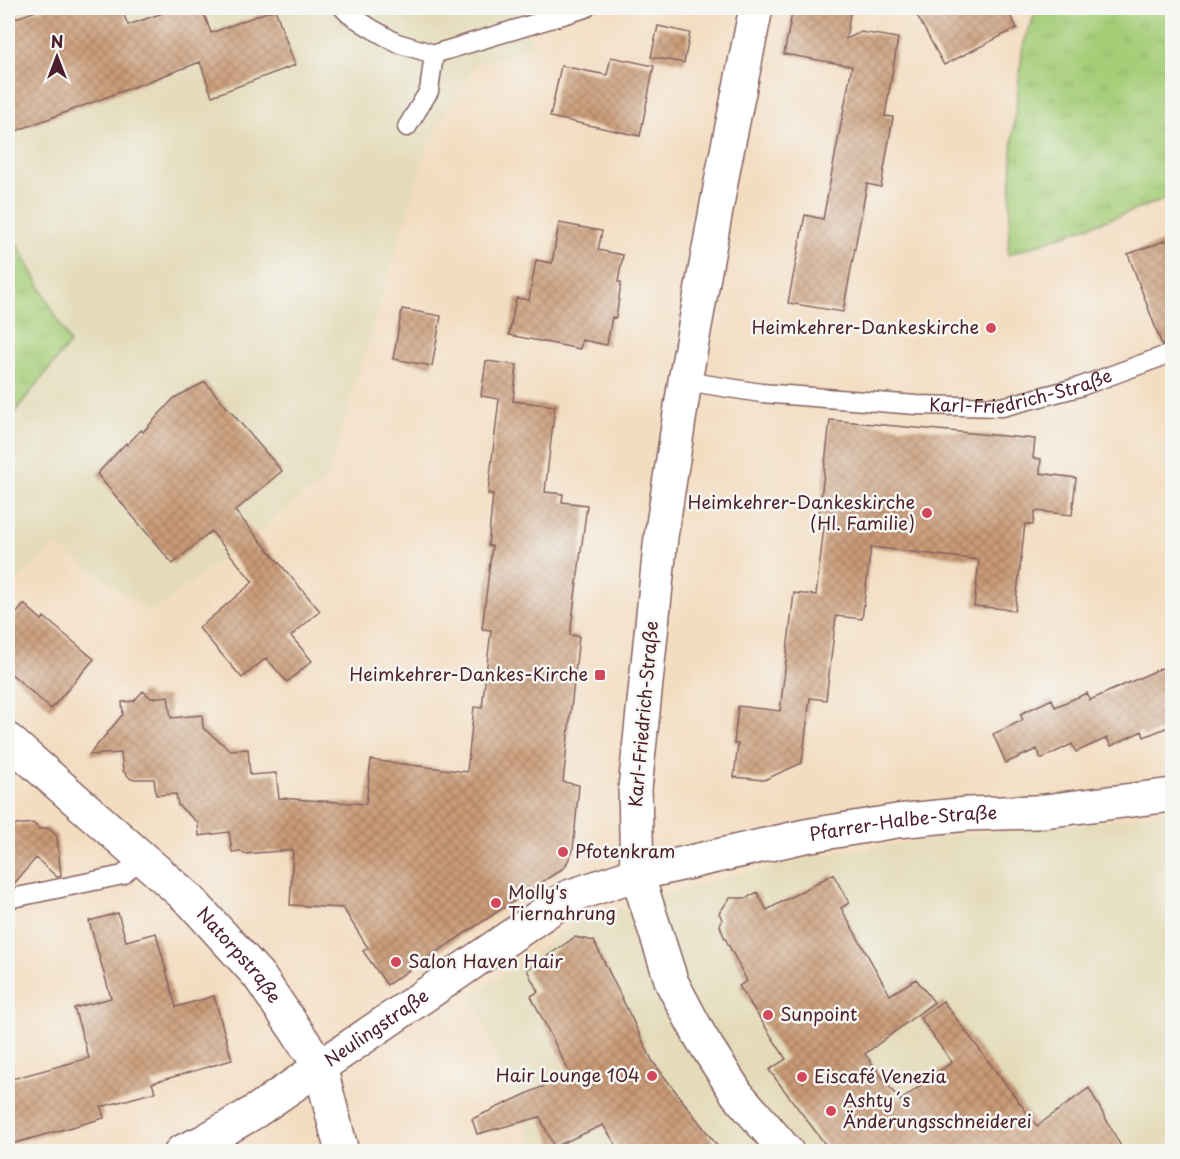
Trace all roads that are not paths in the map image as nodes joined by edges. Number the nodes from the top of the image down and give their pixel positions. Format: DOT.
graph roads {
  1 [pos="343,8"];
  2 [pos="586,8"];
  3 [pos="756,8"];
  4 [pos="434,54"];
  5 [pos="408,127"];
  6 [pos="1173,353"];
  7 [pos="685,381"];
  8 [pos="8,740"];
  9 [pos="1173,795"];
  10 [pos="142,857"];
  11 [pos="637,874"];
  12 [pos="8,899"];
  13 [pos="320,1066"];
  14 [pos="181,1152"];
  15 [pos="342,1152"];
  16 [pos="787,1152"];
  1 -- 4 [label="lane"];
  2 -- 4 [label="lane"];
  3 -- 7 [label="street, Karl-Friedrich-Straße"];
  4 -- 5 [label="lane"];
  6 -- 7 [label="lane, Karl-Friedrich-Straße"];
  7 -- 11 [label="street, Karl-Friedrich-Straße"];
  8 -- 10 [label="street, Natorpstraße"];
  9 -- 11 [label="street, Pfarrer-Halbe-Straße"];
  10 -- 12 [label="lane"];
  10 -- 13 [label="street, Natorpstraße"];
  11 -- 13 [label="street, Neulingstraße"];
  11 -- 16 [label="street, Karl-Friedrich-Straße"];
  13 -- 14 [label="street, Neulingstraße"];
  13 -- 15 [label="street, Natorpstraße"];
}
